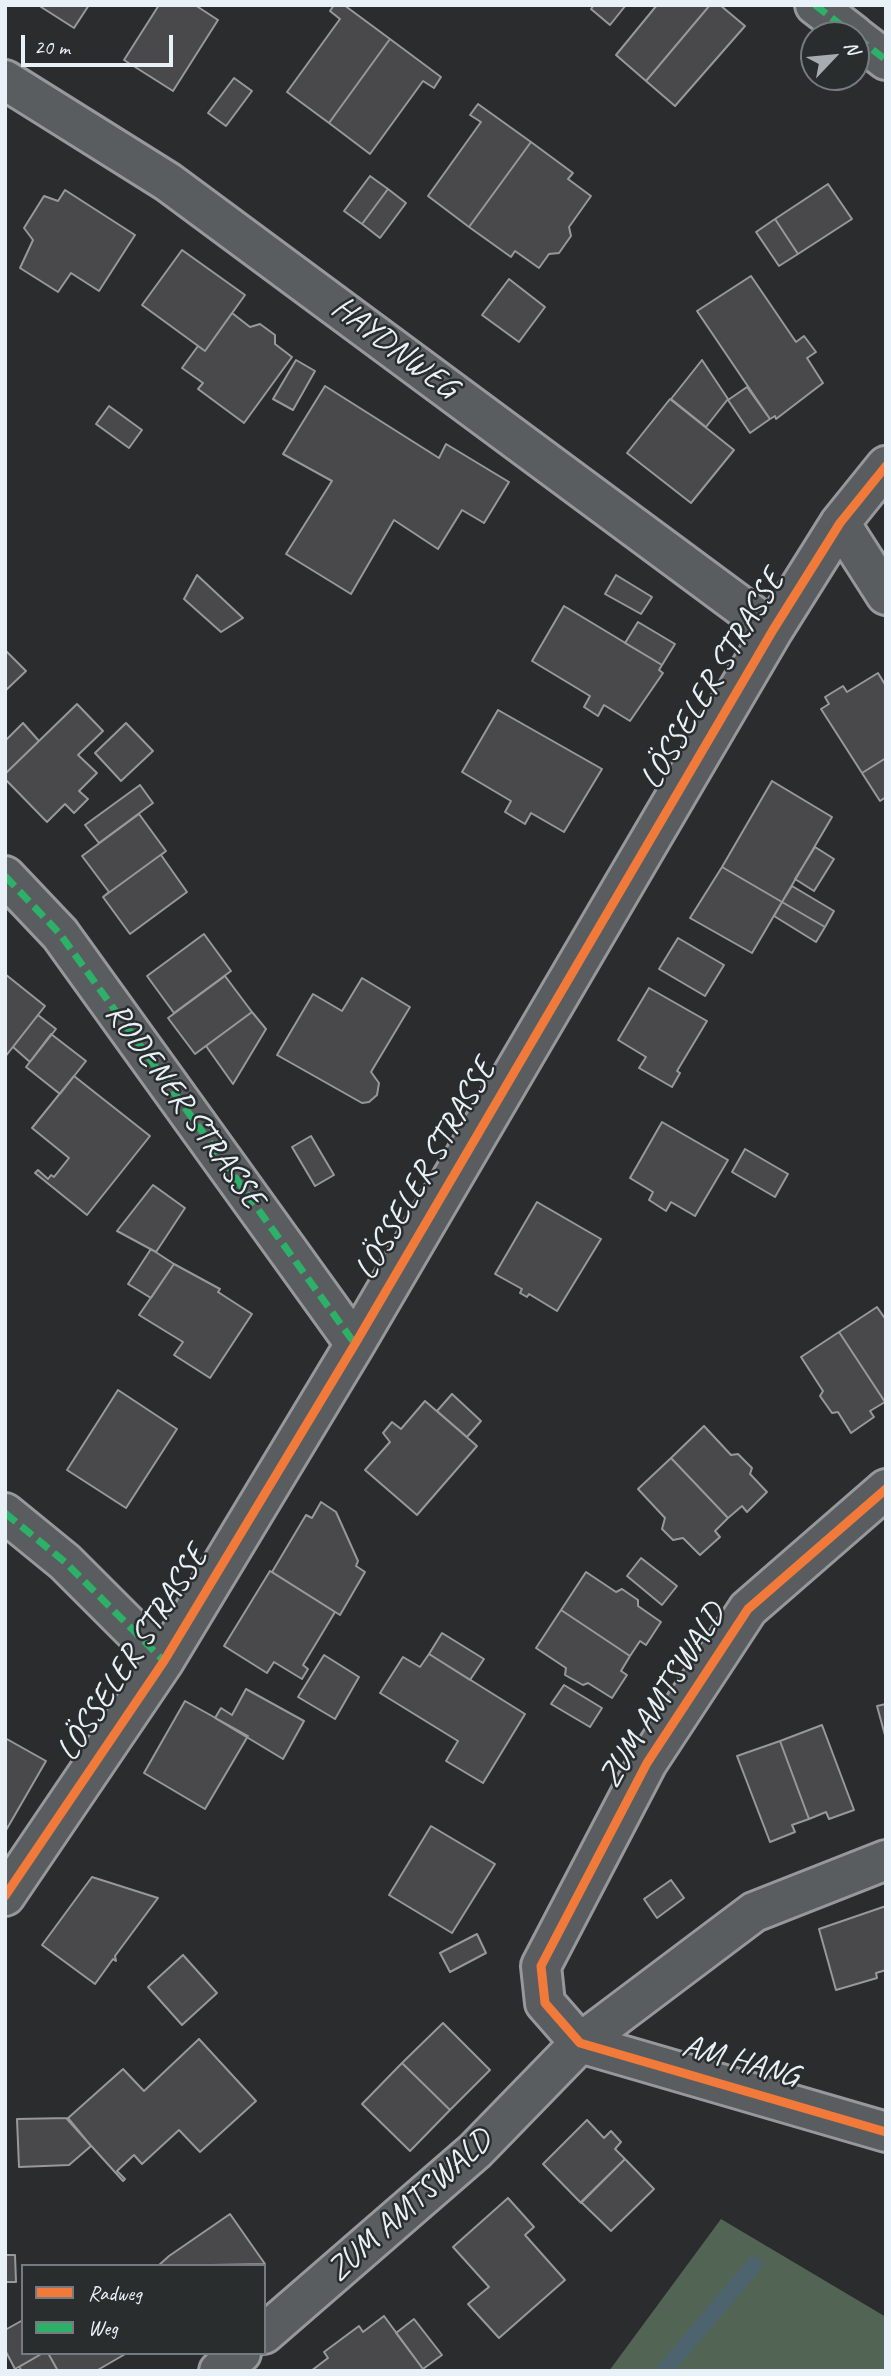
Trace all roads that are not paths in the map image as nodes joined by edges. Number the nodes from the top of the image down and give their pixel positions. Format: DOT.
graph roads {
  1 [pos="815,5"];
  2 [pos="836,21"];
  3 [pos="870,48"];
  4 [pos="886,60"];
  5 [pos="5,80"];
  6 [pos="886,466"];
  7 [pos="840,523"];
  8 [pos="886,595"];
  9 [pos="773,630"];
  10 [pos="5,876"];
  11 [pos="355,1345"];
  12 [pos="886,1489"];
  13 [pos="5,1513"];
  14 [pos="164,1661"];
  15 [pos="886,1860"];
  16 [pos="5,1896"];
  17 [pos="580,2043"];
  18 [pos="886,2132"];
  19 [pos="266,2332"];
  20 [pos="239,2355"];
  21 [pos="219,2371"];
  1 -- 2 [label="street"];
  3 -- 4 [label="street"];
  5 -- 9 [label="street, HAYDNWEG"];
  6 -- 7 [label="street, LÖSSELER STRASSE"];
  7 -- 8 [label="street"];
  7 -- 9 [label="street, LÖSSELER STRASSE"];
  9 -- 11 [label="street, LÖSSELER STRASSE"];
  10 -- 11 [label="street, RODENER STRASSE"];
  11 -- 14 [label="street, LÖSSELER STRASSE"];
  12 -- 17 [label="street, ZUM AMTSWALD"];
  13 -- 14 [label="street"];
  14 -- 16 [label="street, LÖSSELER STRASSE"];
  15 -- 17 [label="street, ZUM AMTSWALD"];
  17 -- 18 [label="street, AM HANG"];
  17 -- 19 [label="street, ZUM AMTSWALD"];
  20 -- 21 [label="street"];
}
